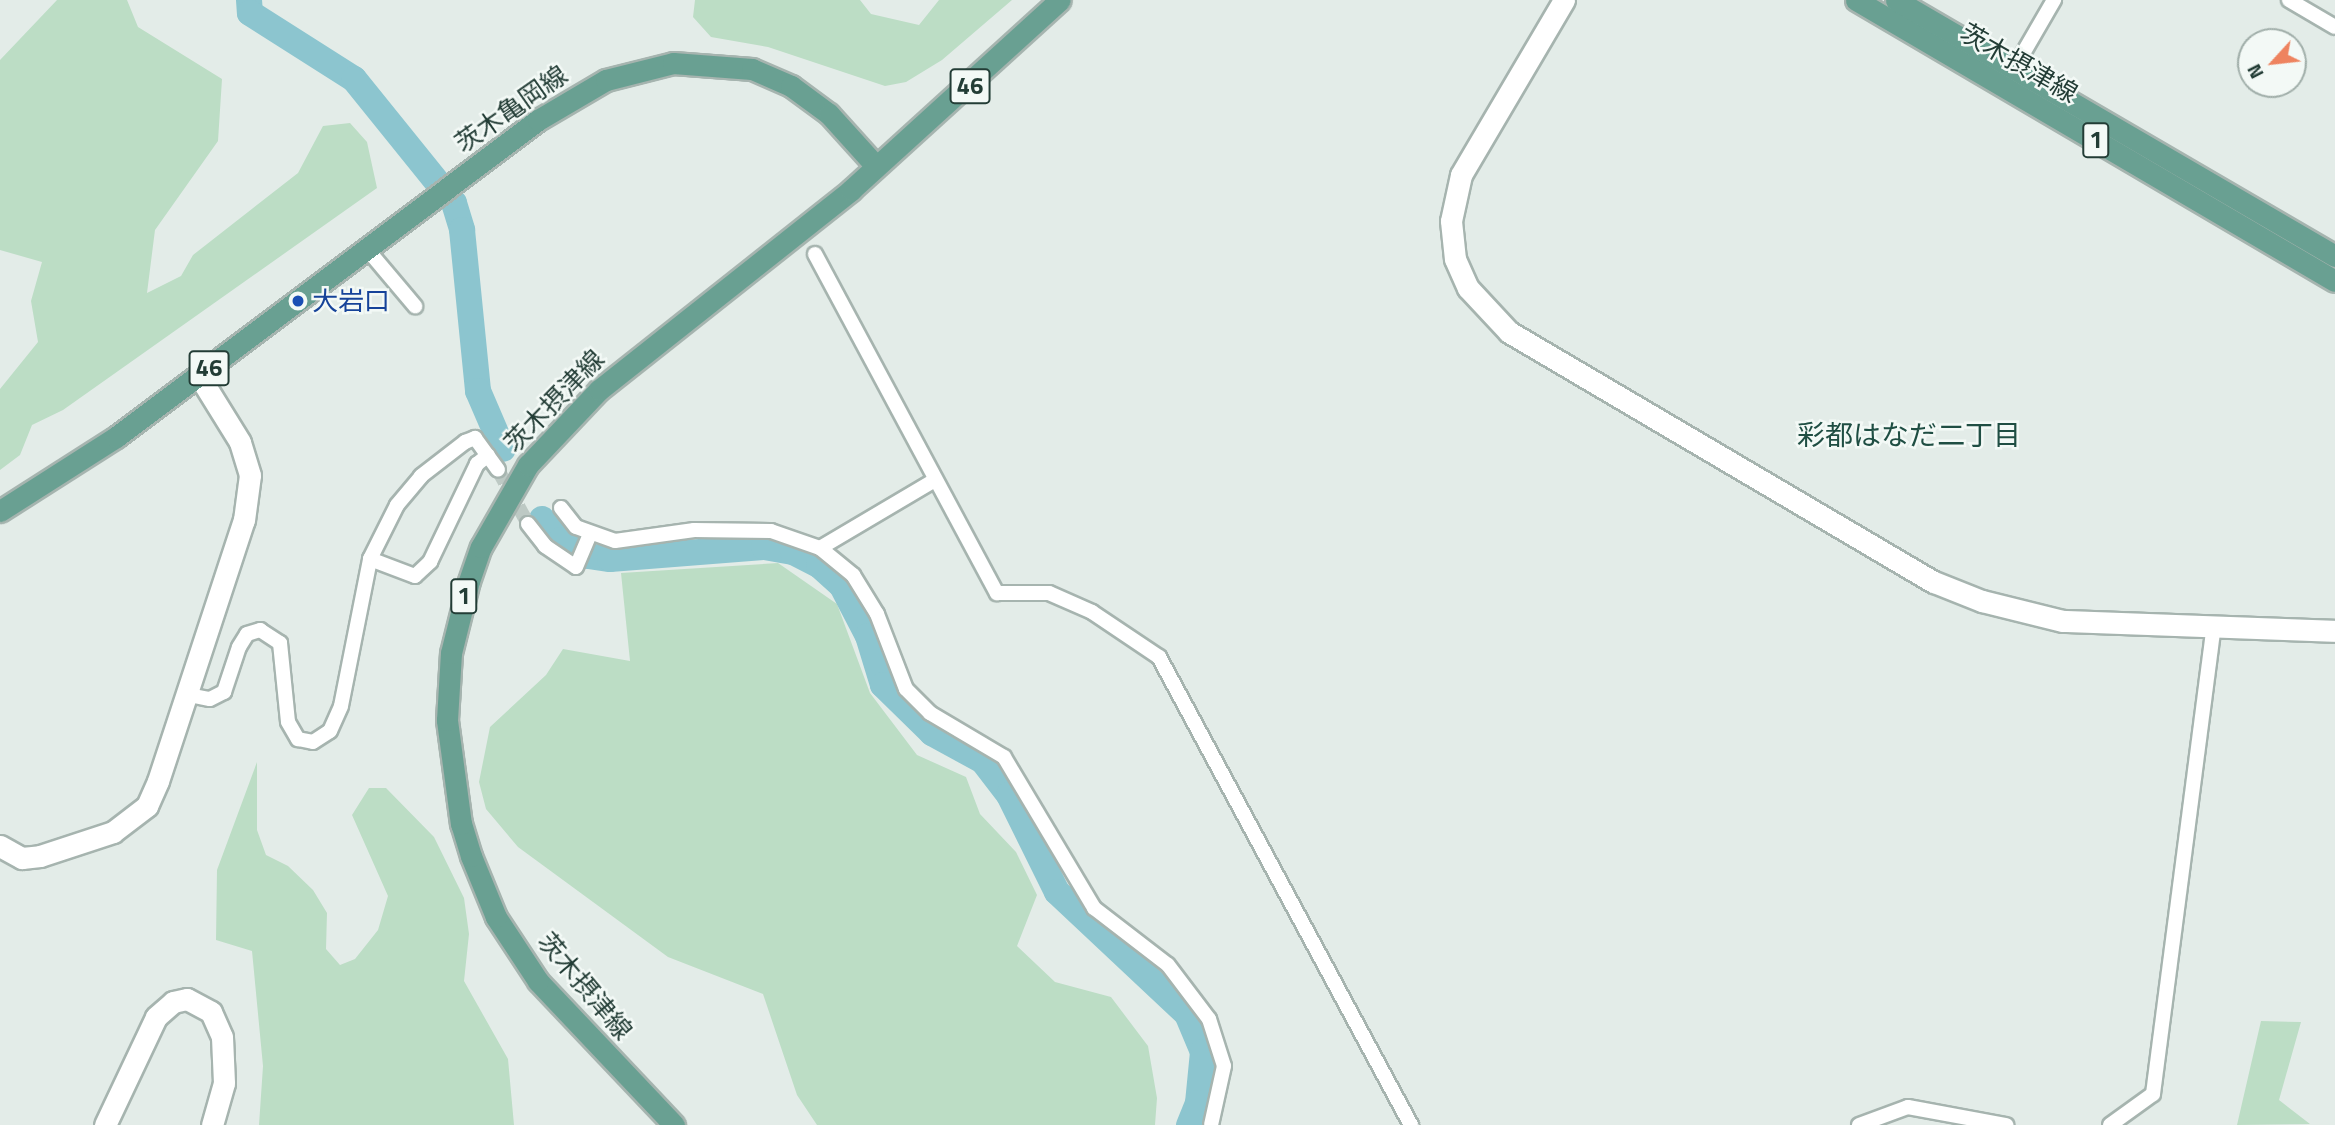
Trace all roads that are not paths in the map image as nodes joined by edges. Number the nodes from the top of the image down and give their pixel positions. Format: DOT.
graph roads {
  1 [pos="1059,0"];
  2 [pos="1564,0"];
  3 [pos="1856,0"];
  4 [pos="1896,0"];
  5 [pos="2054,0"];
  6 [pos="2289,0"];
  7 [pos="2335,27"];
  8 [pos="2014,69"];
  9 [pos="875,165"];
  10 [pos="367,249"];
  11 [pos="815,254"];
  12 [pos="2335,256"];
  13 [pos="2335,281"];
  14 [pos="415,306"];
  15 [pos="199,376"];
  16 [pos="488,455"];
  17 [pos="498,470"];
  18 [pos="935,480"];
  19 [pos="561,508"];
  20 [pos="0,511"];
  21 [pos="528,524"];
  22 [pos="589,537"];
  23 [pos="820,548"];
  24 [pos="370,559"];
  25 [pos="2214,627"];
  26 [pos="2335,631"];
  27 [pos="189,695"];
  28 [pos="0,846"];
  29 [pos="105,1125"];
  30 [pos="212,1125"];
  31 [pos="674,1125"];
  32 [pos="1211,1125"];
  33 [pos="1411,1125"];
  34 [pos="1859,1125"];
  35 [pos="2006,1125"];
  36 [pos="2110,1125"];
  1 -- 9 [label="main road, 46"];
  2 -- 25 [label="street"];
  3 -- 13 [label="main road, 茨木摂津線 / 1"];
  4 -- 8 [label="main road, 茨木摂津線 / 1"];
  5 -- 8 [label="street"];
  6 -- 7 [label="street"];
  8 -- 12 [label="main road, 茨木摂津線 / 1"];
  9 -- 10 [label="main road, 茨木亀岡線 / 46"];
  9 -- 31 [label="main road, 茨木摂津線 / 1"];
  10 -- 14 [label="street"];
  10 -- 15 [label="main road, 茨木亀岡線 / 46"];
  11 -- 18 [label="street"];
  15 -- 20 [label="main road, 茨木亀岡線 / 46"];
  15 -- 27 [label="street"];
  16 -- 17 [label="street"];
  16 -- 24 [label="street"];
  16 -- 24 [label="street"];
  18 -- 23 [label="street"];
  18 -- 33 [label="street"];
  19 -- 22 [label="street"];
  21 -- 22 [label="street"];
  22 -- 23 [label="street"];
  23 -- 32 [label="street"];
  24 -- 27 [label="street"];
  25 -- 26 [label="street"];
  25 -- 36 [label="street"];
  27 -- 28 [label="street"];
  29 -- 30 [label="street"];
  34 -- 35 [label="street"];
}
